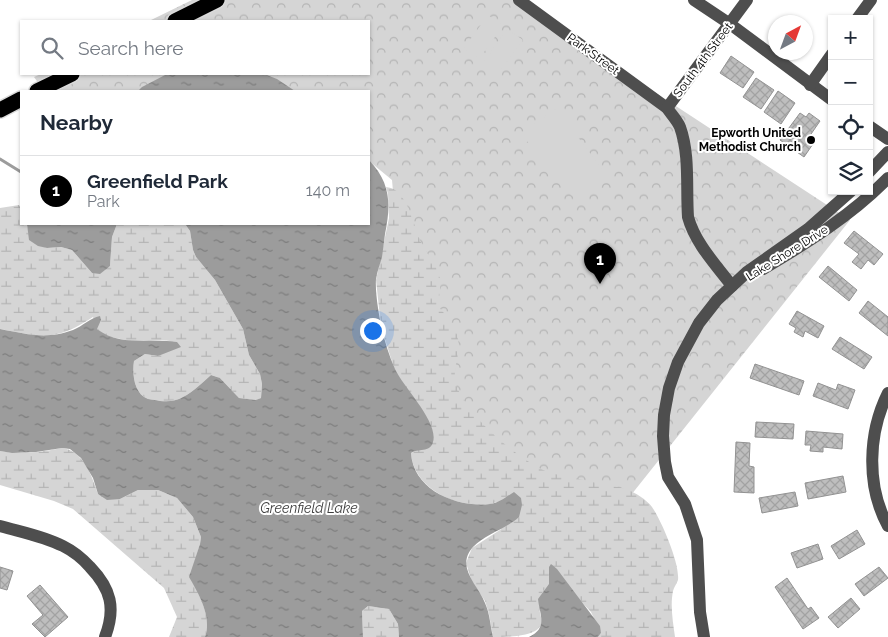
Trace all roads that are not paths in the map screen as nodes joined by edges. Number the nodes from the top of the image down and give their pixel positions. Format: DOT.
graph roads {
  1 [pos="217,0"];
  2 [pos="519,0"];
  3 [pos="694,0"];
  4 [pos="746,0"];
  5 [pos="870,0"];
  6 [pos="860,15"];
  7 [pos="177,20"];
  8 [pos="730,24"];
  9 [pos="828,59"];
  10 [pos="70,75"];
  11 [pos="810,84"];
  12 [pos="39,90"];
  13 [pos="828,97"];
  14 [pos="20,100"];
  15 [pos="667,108"];
  16 [pos="0,110"];
  17 [pos="873,129"];
  18 [pos="888,139"];
  19 [pos="888,152"];
  20 [pos="873,168"];
  21 [pos="888,178"];
  22 [pos="847,195"];
  23 [pos="732,286"];
  24 [pos="888,392"];
  25 [pos="0,526"];
  26 [pos="888,526"];
  27 [pos="105,637"];
  28 [pos="704,637"];
  1 -- 7 [label="highway"];
  2 -- 15 [label="street, Park Street"];
  3 -- 8 [label="street"];
  4 -- 8 [label="street, South 4th Street"];
  5 -- 6 [label="street"];
  8 -- 11 [label="street"];
  8 -- 15 [label="street, South 4th Street"];
  9 -- 11 [label="street"];
  10 -- 12 [label="highway"];
  11 -- 13 [label="street"];
  14 -- 16 [label="highway"];
  15 -- 23 [label="street, South 4th Street"];
  17 -- 18 [label="street"];
  19 -- 20 [label="street"];
  21 -- 23 [label="street, Lake Shore Drive"];
  22 -- 23 [label="street, Lake Shore Drive"];
  23 -- 28 [label="street"];
  24 -- 26 [label="street"];
  25 -- 27 [label="street"];
}
